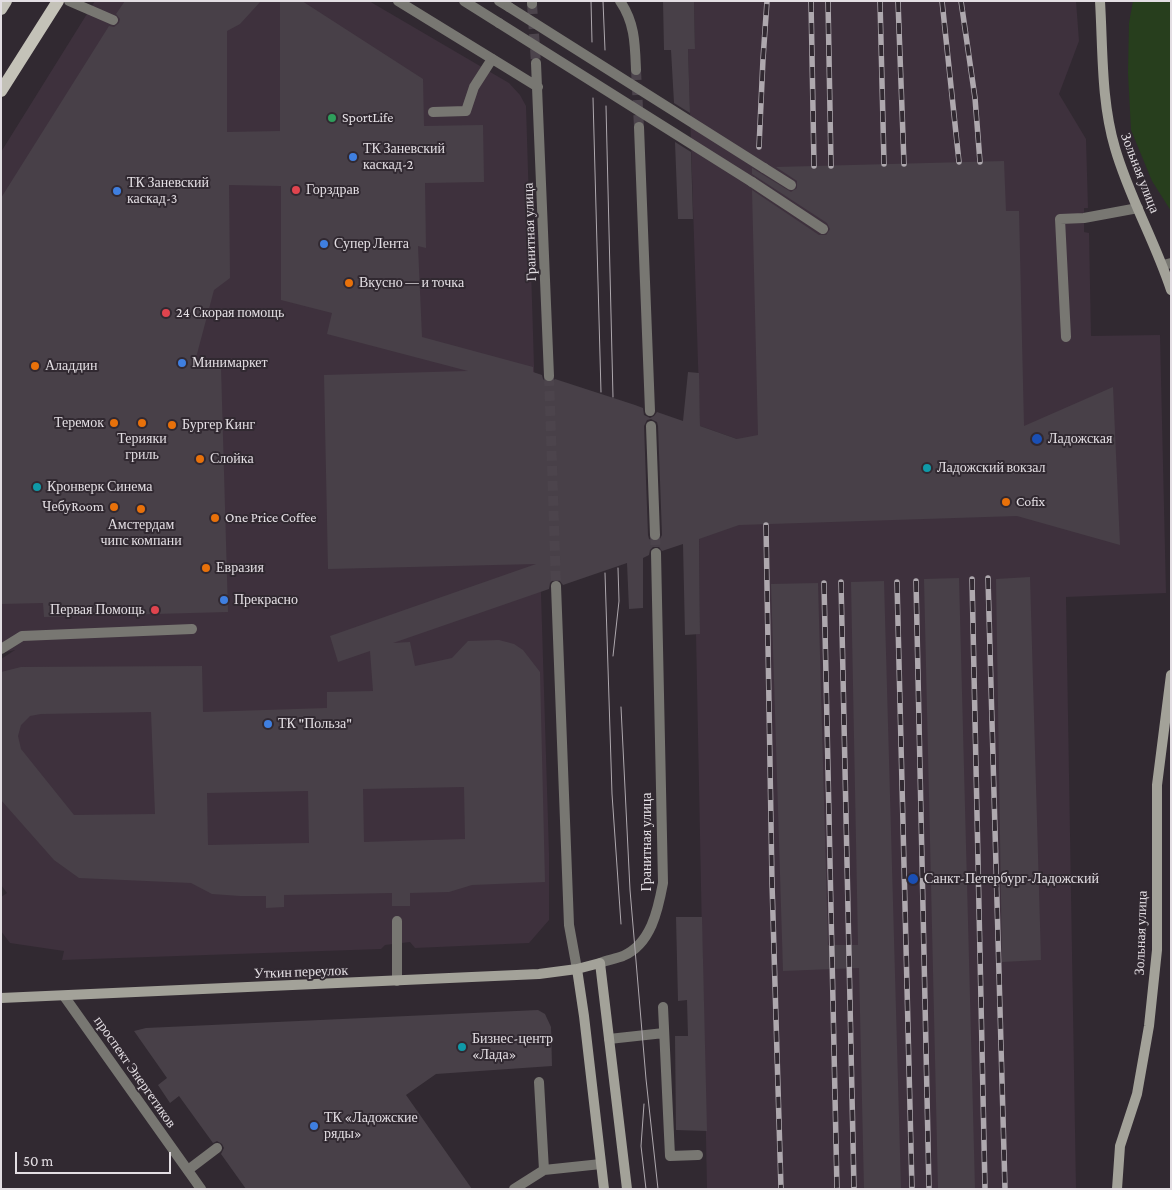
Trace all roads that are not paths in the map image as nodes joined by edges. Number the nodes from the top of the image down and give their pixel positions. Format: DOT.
graph roads {
  1 [pos="6,1"];
  2 [pos="58,1"];
  3 [pos="69,1"];
  4 [pos="398,1"];
  5 [pos="464,1"];
  6 [pos="499,1"];
  7 [pos="621,1"];
  8 [pos="1100,1"];
  9 [pos="1,9"];
  10 [pos="113,20"];
  11 [pos="492,59"];
  12 [pos="536,63"];
  13 [pos="636,70"];
  14 [pos="538,87"];
  15 [pos="1,91"];
  16 [pos="433,112"];
  17 [pos="638,127"];
  18 [pos="791,184"];
  19 [pos="1138,208"];
  20 [pos="823,229"];
  21 [pos="1167,264"];
  22 [pos="1171,290"];
  23 [pos="1066,337"];
  24 [pos="549,376"];
  25 [pos="650,410"];
  26 [pos="651,426"];
  27 [pos="655,536"];
  28 [pos="656,553"];
  29 [pos="556,586"];
  30 [pos="192,629"];
  31 [pos="1,649"];
  32 [pos="1171,676"];
  33 [pos="397,921"];
  34 [pos="600,963"];
  35 [pos="577,969"];
  36 [pos="398,981"];
  37 [pos="64,996"];
  38 [pos="1,998"];
  39 [pos="662,1007"];
  40 [pos="664,1033"];
  41 [pos="609,1039"];
  42 [pos="539,1082"];
  43 [pos="217,1148"];
  44 [pos="698,1155"];
  45 [pos="601,1164"];
  46 [pos="188,1170"];
  47 [pos="544,1170"];
  48 [pos="516,1188"];
  49 [pos="201,1189"];
  50 [pos="604,1189"];
  51 [pos="627,1189"];
  52 [pos="1116,1189"];
  1 -- 9 [label="main road"];
  2 -- 15 [label="main road"];
  3 -- 10 [label="street"];
  4 -- 11 [label="street"];
  5 -- 20 [label="street, bridge"];
  6 -- 18 [label="street, bridge"];
  7 -- 13 [label="street"];
  8 -- 19 [label="street, Зольная улица"];
  11 -- 14 [label="street"];
  11 -- 16 [label="street"];
  12 -- 14 [label="street, Гранитная улица"];
  14 -- 24 [label="street, Гранитная улица"];
  17 -- 25 [label="street"];
  19 -- 21 [label="street, Зольная улица"];
  19 -- 23 [label="street"];
  21 -- 22 [label="street, Зольная улица"];
  26 -- 27 [label="street"];
  28 -- 34 [label="street, Гранитная улица"];
  29 -- 35 [label="street"];
  30 -- 31 [label="street"];
  32 -- 52 [label="street, Зольная улица"];
  33 -- 36 [label="street"];
  34 -- 35 [label="street, Уткин переулок"];
  34 -- 41 [label="street"];
  35 -- 36 [label="street, Уткин переулок"];
  35 -- 45 [label="street"];
  36 -- 37 [label="street, Уткин переулок"];
  37 -- 38 [label="street, Уткин переулок"];
  37 -- 46 [label="street, проспект Энергетиков"];
  39 -- 40 [label="street"];
  40 -- 41 [label="street"];
  40 -- 44 [label="street"];
  41 -- 51 [label="street"];
  42 -- 47 [label="street"];
  43 -- 46 [label="street"];
  45 -- 47 [label="street"];
  45 -- 50 [label="street"];
  46 -- 49 [label="street, проспект Энергетиков"];
  47 -- 48 [label="street"];
}
